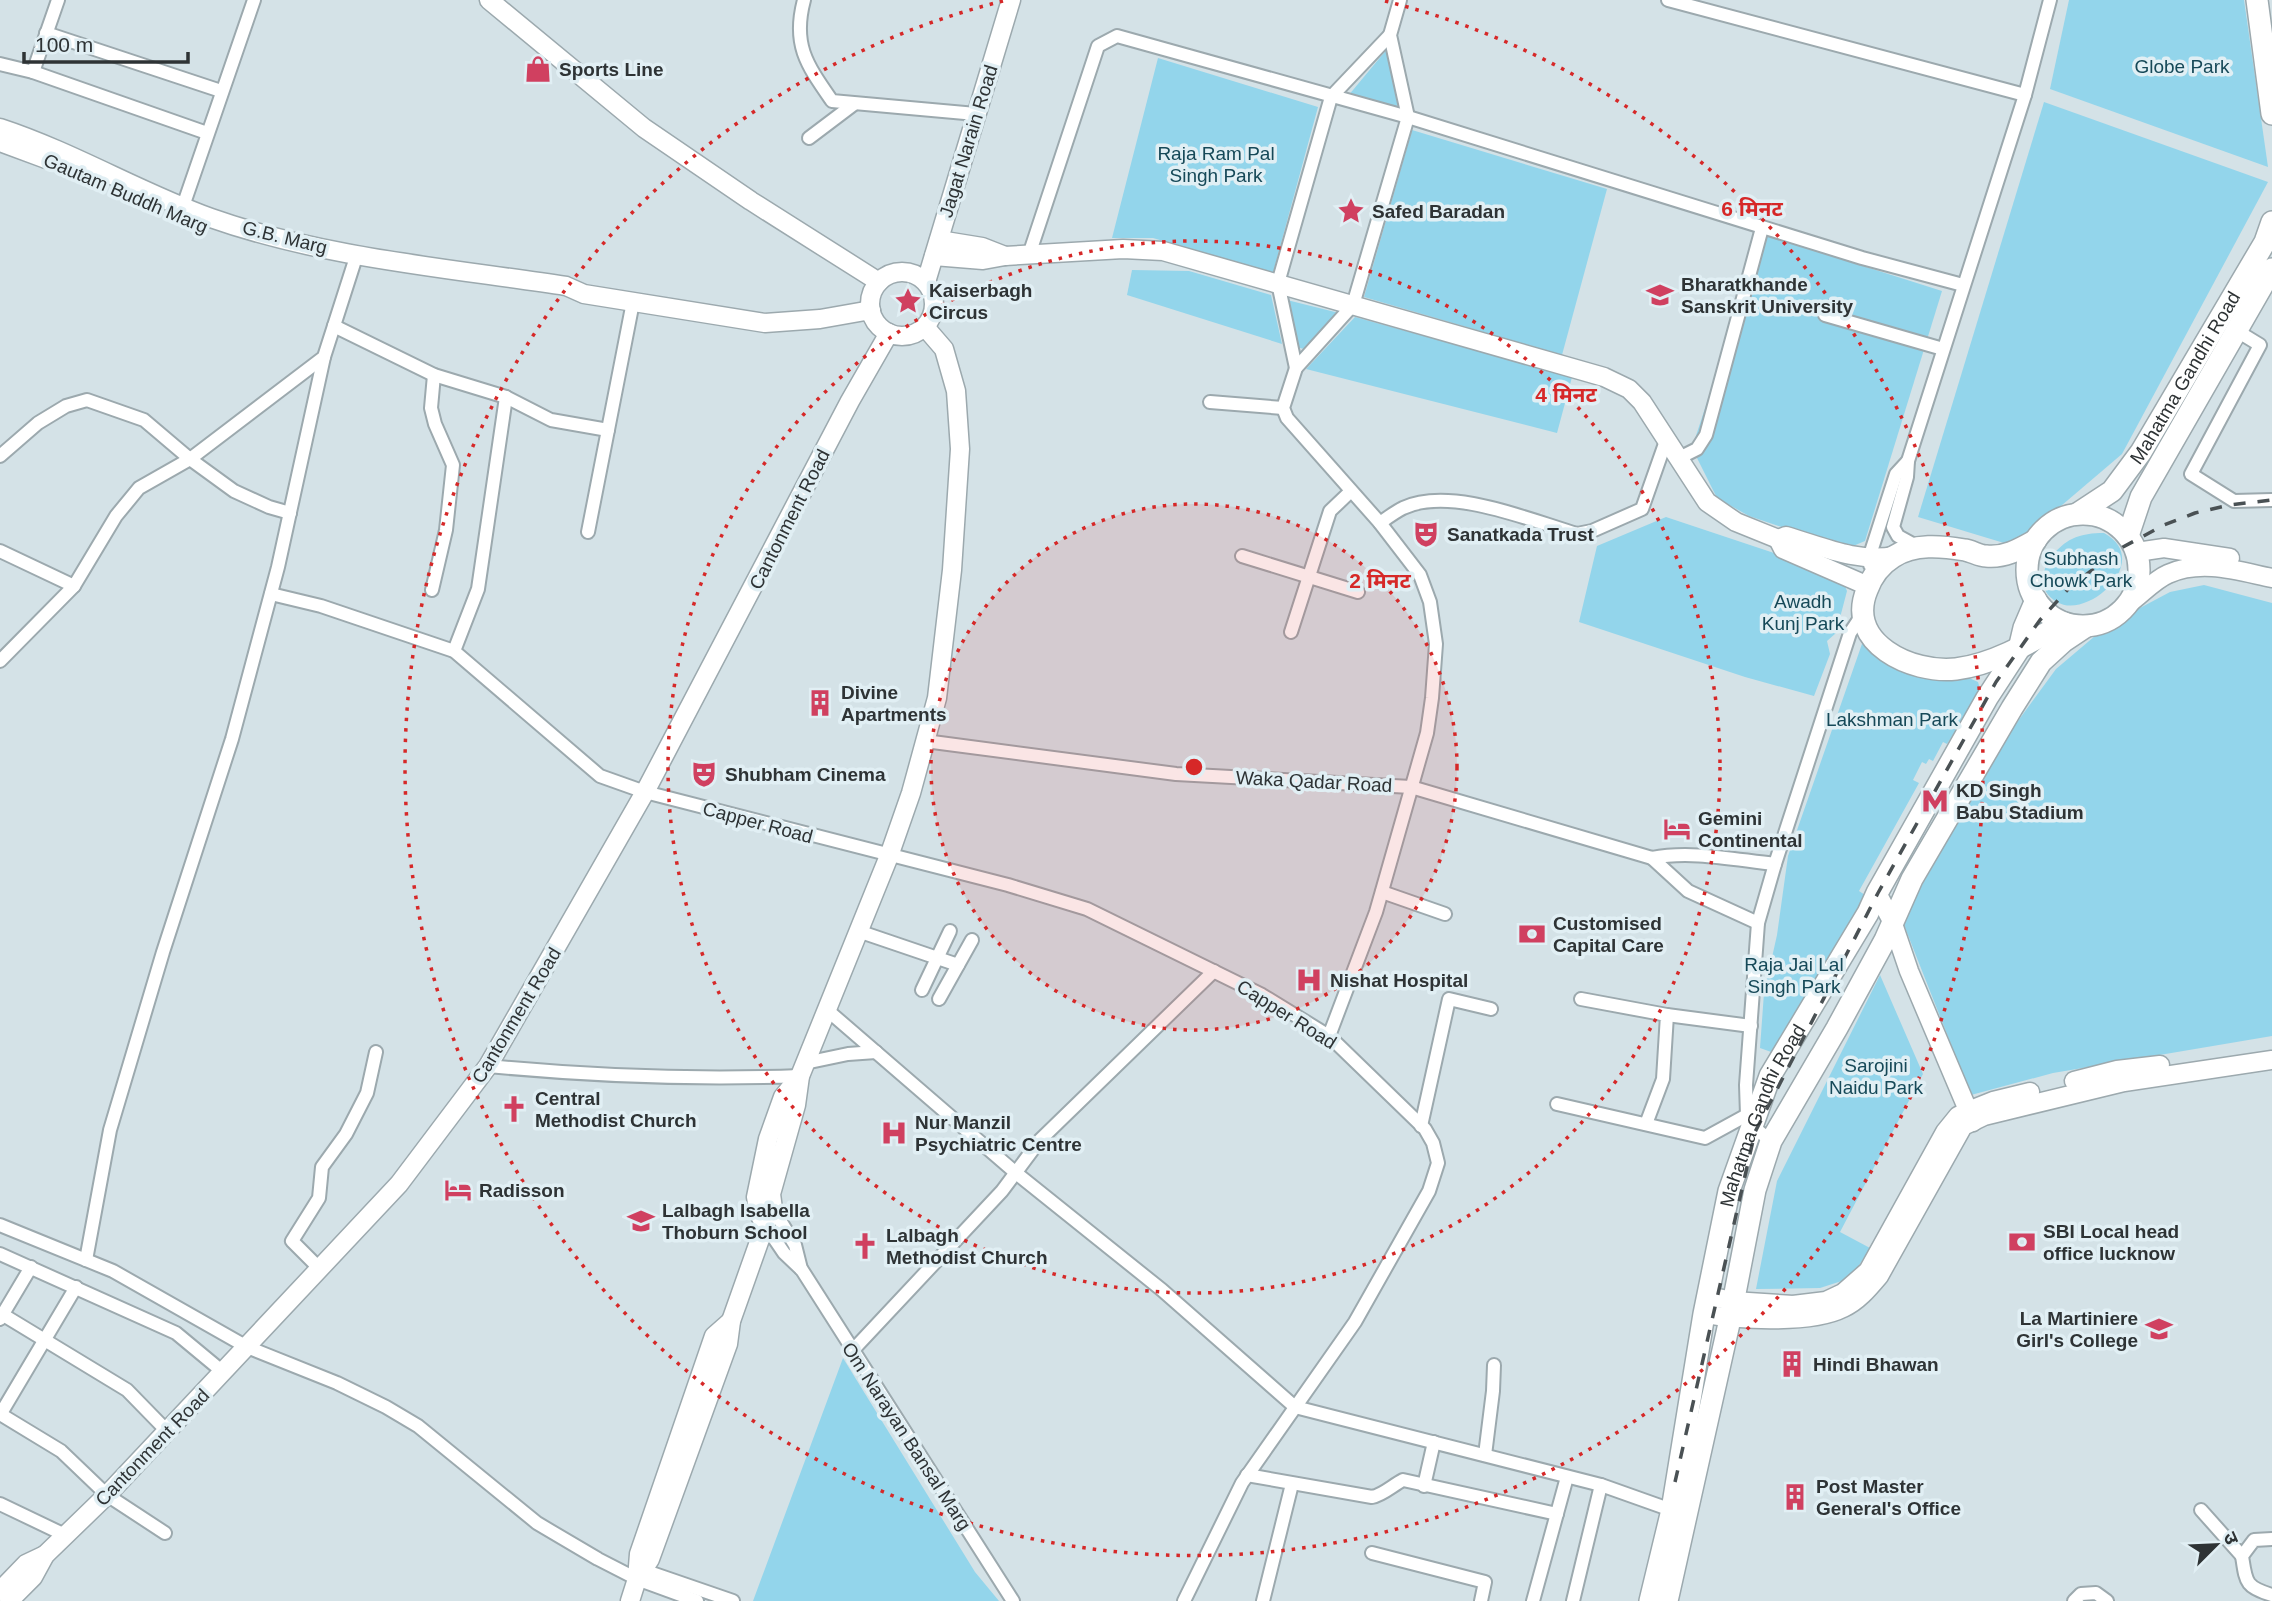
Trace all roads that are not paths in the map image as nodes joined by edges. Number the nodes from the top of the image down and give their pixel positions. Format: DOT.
graph roads {
  1 [pos="58,0"];
  2 [pos="254,0"];
  3 [pos="489,0"];
  4 [pos="804,0"];
  5 [pos="1011,0"];
  6 [pos="1400,0"];
  7 [pos="1668,0"];
  8 [pos="2050,0"];
  9 [pos="2257,0"];
  10 [pos="46,33"];
  11 [pos="1390,35"];
  12 [pos="0,64"];
  13 [pos="33,72"];
  14 [pos="222,91"];
  15 [pos="2025,95"];
  16 [pos="1331,97"];
  17 [pos="854,104"];
  18 [pos="976,114"];
  19 [pos="2272,114"];
  20 [pos="1408,117"];
  21 [pos="0,128"];
  22 [pos="207,133"];
  23 [pos="809,138"];
  24 [pos="0,142"];
  25 [pos="181,211"];
  26 [pos="2272,222"];
  27 [pos="1762,228"];
  28 [pos="936,248"];
  29 [pos="1029,255"];
  30 [pos="355,259"];
  31 [pos="2272,269"];
  32 [pos="879,282"];
  33 [pos="926,282"];
  34 [pos="1278,283"];
  35 [pos="1963,285"];
  36 [pos="633,302"];
  37 [pos="1353,304"];
  38 [pos="871,310"];
  39 [pos="1825,315"];
  40 [pos="334,326"];
  41 [pos="925,327"];
  42 [pos="2237,331"];
  43 [pos="889,333"];
  44 [pos="1943,349"];
  45 [pos="324,357"];
  46 [pos="1296,368"];
  47 [pos="434,375"];
  48 [pos="506,397"];
  49 [pos="1210,402"];
  50 [pos="1283,408"];
  51 [pos="608,430"];
  52 [pos="1667,438"];
  53 [pos="0,456"];
  54 [pos="1679,458"];
  55 [pos="190,459"];
  56 [pos="1908,461"];
  57 [pos="1351,491"];
  58 [pos="2272,500"];
  59 [pos="290,513"];
  60 [pos="2077,514"];
  61 [pos="1380,523"];
  62 [pos="588,532"];
  63 [pos="1778,539"];
  64 [pos="2036,540"];
  65 [pos="2132,544"];
  66 [pos="1918,547"];
  67 [pos="0,551"];
  68 [pos="1242,556"];
  69 [pos="1894,556"];
  70 [pos="1869,558"];
  71 [pos="2272,568"];
  72 [pos="1308,577"];
  73 [pos="2272,578"];
  74 [pos="1869,583"];
  75 [pos="74,586"];
  76 [pos="432,590"];
  77 [pos="1358,592"];
  78 [pos="271,594"];
  79 [pos="2036,600"];
  80 [pos="2129,604"];
  81 [pos="1862,615"];
  82 [pos="2064,623"];
  83 [pos="2085,627"];
  84 [pos="1291,632"];
  85 [pos="2019,649"];
  86 [pos="454,651"];
  87 [pos="0,661"];
  88 [pos="1979,664"];
  89 [pos="1995,686"];
  90 [pos="925,741"];
  91 [pos="1411,787"];
  92 [pos="645,792"];
  93 [pos="889,856"];
  94 [pos="1652,858"];
  95 [pos="1774,864"];
  96 [pos="1382,892"];
  97 [pos="1872,903"];
  98 [pos="1445,914"];
  99 [pos="1758,923"];
  100 [pos="858,931"];
  101 [pos="950,931"];
  102 [pos="1888,931"];
  103 [pos="972,940"];
  104 [pos="937,958"];
  105 [pos="958,965"];
  106 [pos="1214,971"];
  107 [pos="922,990"];
  108 [pos="939,999"];
  109 [pos="1581,999"];
  110 [pos="827,1009"];
  111 [pos="1491,1009"];
  112 [pos="1667,1015"];
  113 [pos="1751,1026"];
  114 [pos="1329,1037"];
  115 [pos="2272,1048"];
  116 [pos="376,1052"];
  117 [pos="876,1052"];
  118 [pos="2272,1060"];
  119 [pos="488,1066"];
  120 [pos="802,1070"];
  121 [pos="1557,1104"];
  122 [pos="1966,1118"];
  123 [pos="1749,1120"];
  124 [pos="1646,1124"];
  125 [pos="1421,1126"];
  126 [pos="1771,1141"];
  127 [pos="1016,1173"];
  128 [pos="769,1217"];
  129 [pos="0,1225"];
  130 [pos="0,1254"];
  131 [pos="86,1259"];
  132 [pos="31,1267"];
  133 [pos="320,1269"];
  134 [pos="76,1287"];
  135 [pos="1706,1305"];
  136 [pos="1731,1310"];
  137 [pos="1,1315"];
  138 [pos="45,1339"];
  139 [pos="247,1347"];
  140 [pos="853,1350"];
  141 [pos="1494,1365"];
  142 [pos="223,1372"];
  143 [pos="1295,1407"];
  144 [pos="0,1415"];
  145 [pos="167,1431"];
  146 [pos="1434,1442"];
  147 [pos="1485,1455"];
  148 [pos="1247,1475"];
  149 [pos="1567,1476"];
  150 [pos="1292,1484"];
  151 [pos="1601,1485"];
  152 [pos="1424,1486"];
  153 [pos="107,1495"];
  154 [pos="0,1504"];
  155 [pos="2201,1510"];
  156 [pos="1679,1513"];
  157 [pos="1557,1514"];
  158 [pos="165,1533"];
  159 [pos="67,1536"];
  160 [pos="2272,1539"];
  161 [pos="1372,1553"];
  162 [pos="45,1555"];
  163 [pos="2242,1556"];
  164 [pos="640,1574"];
  165 [pos="0,1591"];
  166 [pos="2272,1595"];
  167 [pos="2252,1596"];
  168 [pos="9,1601"];
  169 [pos="630,1601"];
  170 [pos="697,1601"];
  171 [pos="733,1601"];
  172 [pos="1013,1601"];
  173 [pos="1184,1601"];
  174 [pos="1263,1601"];
  175 [pos="1481,1601"];
  176 [pos="1533,1601"];
  177 [pos="1573,1601"];
  178 [pos="1650,1601"];
  179 [pos="1667,1601"];
  180 [pos="2074,1601"];
  181 [pos="2107,1601"];
  1 -- 10 [label="street"];
  2 -- 14 [label="street"];
  3 -- 32 [label="street"];
  4 -- 17 [label="street"];
  5 -- 18 [label="street, Jagat Narain Road"];
  6 -- 11 [label="street"];
  7 -- 15 [label="street"];
  8 -- 15 [label="street"];
  9 -- 19 [label="main road"];
  10 -- 13 [label="street"];
  10 -- 14 [label="street"];
  11 -- 16 [label="street"];
  11 -- 20 [label="street"];
  12 -- 13 [label="street"];
  13 -- 22 [label="street"];
  14 -- 22 [label="street"];
  15 -- 35 [label="street"];
  16 -- 20 [label="street"];
  16 -- 29 [label="street"];
  16 -- 34 [label="street"];
  17 -- 18 [label="street"];
  17 -- 23 [label="street"];
  18 -- 28 [label="street, Jagat Narain Road"];
  20 -- 27 [label="street"];
  20 -- 37 [label="street"];
  21 -- 25 [label="street, G.B. Marg"];
  22 -- 25 [label="street"];
  24 -- 25 [label="street, Gautam Buddh Marg"];
  25 -- 30 [label="street, G.B. Marg"];
  26 -- 60 [label="main road, Mahatma Gandhi Road"];
  27 -- 35 [label="street"];
  27 -- 54 [label="street"];
  28 -- 29 [label="street"];
  28 -- 33 [label="street, Jagat Narain Road"];
  29 -- 34 [label="street"];
  30 -- 36 [label="street, G.B. Marg"];
  30 -- 40 [label="street"];
  31 -- 42 [label="main road, Mahatma Gandhi Road"];
  32 -- 33 [label="street"];
  32 -- 38 [label="street"];
  33 -- 41 [label="street"];
  34 -- 37 [label="street"];
  34 -- 46 [label="street"];
  35 -- 44 [label="street"];
  36 -- 38 [label="street, G.B. Marg"];
  36 -- 51 [label="street"];
  37 -- 46 [label="street"];
  37 -- 52 [label="street"];
  38 -- 43 [label="street"];
  39 -- 44 [label="street"];
  40 -- 45 [label="street"];
  40 -- 47 [label="street"];
  41 -- 43 [label="street"];
  41 -- 90 [label="street"];
  42 -- 58 [label="street"];
  42 -- 65 [label="main road, Mahatma Gandhi Road"];
  43 -- 92 [label="street, Cantonment Road"];
  44 -- 56 [label="street"];
  45 -- 55 [label="street"];
  45 -- 59 [label="street"];
  46 -- 50 [label="street"];
  47 -- 48 [label="street"];
  47 -- 76 [label="street"];
  48 -- 51 [label="street"];
  48 -- 86 [label="street"];
  49 -- 50 [label="street"];
  50 -- 57 [label="street"];
  51 -- 62 [label="street"];
  52 -- 54 [label="street"];
  52 -- 61 [label="street"];
  53 -- 55 [label="street"];
  54 -- 63 [label="street"];
  55 -- 59 [label="street"];
  55 -- 75 [label="street"];
  56 -- 66 [label="street"];
  56 -- 70 [label="street"];
  57 -- 61 [label="street"];
  57 -- 72 [label="street"];
  59 -- 78 [label="street"];
  60 -- 64 [label="main road"];
  60 -- 65 [label="main road"];
  61 -- 91 [label="street"];
  63 -- 70 [label="street"];
  63 -- 74 [label="street"];
  64 -- 66 [label="main road"];
  64 -- 79 [label="main road"];
  65 -- 71 [label="street"];
  65 -- 80 [label="main road"];
  66 -- 69 [label="main road"];
  67 -- 75 [label="street"];
  68 -- 72 [label="street"];
  69 -- 70 [label="street"];
  69 -- 74 [label="main road"];
  70 -- 74 [label="street"];
  72 -- 77 [label="street"];
  72 -- 84 [label="street"];
  73 -- 80 [label="street"];
  74 -- 81 [label="main road"];
  75 -- 87 [label="street"];
  78 -- 86 [label="street"];
  78 -- 131 [label="street"];
  79 -- 82 [label="main road"];
  79 -- 85 [label="main road, Mahatma Gandhi Road"];
  80 -- 83 [label="main road"];
  81 -- 88 [label="main road"];
  81 -- 95 [label="street"];
  82 -- 83 [label="main road"];
  82 -- 85 [label="main road"];
  83 -- 102 [label="main road, Mahatma Gandhi Road"];
  85 -- 88 [label="main road"];
  85 -- 89 [label="main road, Mahatma Gandhi Road"];
  86 -- 92 [label="street, Capper Road"];
  88 -- 89 [label="main road"];
  89 -- 97 [label="main road, Mahatma Gandhi Road"];
  90 -- 91 [label="street, Waka Qadar Road"];
  90 -- 93 [label="street"];
  91 -- 94 [label="street, Waka Qadar Road"];
  91 -- 96 [label="street"];
  92 -- 93 [label="street, Capper Road"];
  92 -- 119 [label="street, Cantonment Road"];
  93 -- 100 [label="street"];
  93 -- 106 [label="street, Capper Road"];
  94 -- 95 [label="street, Waka Qadar Road"];
  94 -- 99 [label="street, Waka Qadar Road"];
  95 -- 99 [label="street"];
  96 -- 98 [label="street"];
  96 -- 114 [label="street"];
  97 -- 102 [label="street"];
  97 -- 123 [label="main road, Mahatma Gandhi Road"];
  99 -- 113 [label="street"];
  100 -- 104 [label="street"];
  100 -- 110 [label="street"];
  101 -- 104 [label="street"];
  102 -- 122 [label="street"];
  102 -- 126 [label="main road, Mahatma Gandhi Road"];
  103 -- 105 [label="street"];
  104 -- 105 [label="street"];
  104 -- 107 [label="street"];
  105 -- 108 [label="street"];
  106 -- 114 [label="street, Capper Road"];
  106 -- 127 [label="street"];
  109 -- 112 [label="street"];
  110 -- 117 [label="street"];
  110 -- 120 [label="street"];
  111 -- 125 [label="street"];
  112 -- 113 [label="street"];
  112 -- 124 [label="street"];
  113 -- 123 [label="street"];
  114 -- 125 [label="street, Capper Road"];
  115 -- 122 [label="street"];
  116 -- 133 [label="street"];
  117 -- 120 [label="street"];
  117 -- 127 [label="street"];
  118 -- 122 [label="street"];
  119 -- 120 [label="street"];
  119 -- 133 [label="street, Cantonment Road"];
  120 -- 128 [label="street"];
  121 -- 124 [label="street"];
  122 -- 136 [label="street"];
  123 -- 124 [label="street"];
  123 -- 126 [label="street"];
  123 -- 135 [label="main road, Mahatma Gandhi Road"];
  125 -- 143 [label="street, Capper Road"];
  126 -- 136 [label="main road, Mahatma Gandhi Road"];
  127 -- 140 [label="street"];
  127 -- 143 [label="street"];
  128 -- 140 [label="street, Om Narayan Bansal Marg"];
  128 -- 164 [label="street"];
  129 -- 131 [label="street"];
  130 -- 132 [label="street"];
  131 -- 139 [label="street"];
  132 -- 134 [label="street"];
  132 -- 137 [label="street"];
  133 -- 139 [label="street, Cantonment Road"];
  134 -- 138 [label="street"];
  134 -- 142 [label="street"];
  135 -- 136 [label="street"];
  135 -- 156 [label="main road, Mahatma Gandhi Road"];
  136 -- 156 [label="main road, Mahatma Gandhi Road"];
  137 -- 138 [label="street"];
  138 -- 144 [label="street"];
  138 -- 145 [label="street"];
  139 -- 142 [label="street, Cantonment Road"];
  139 -- 164 [label="street"];
  140 -- 172 [label="street, Om Narayan Bansal Marg"];
  141 -- 147 [label="street"];
  142 -- 145 [label="street, Cantonment Road"];
  143 -- 146 [label="street"];
  143 -- 148 [label="street, Capper Road"];
  144 -- 153 [label="street"];
  145 -- 153 [label="street, Cantonment Road"];
  146 -- 147 [label="street"];
  146 -- 152 [label="street"];
  147 -- 149 [label="street"];
  148 -- 150 [label="street"];
  148 -- 173 [label="street, Capper Road"];
  149 -- 151 [label="street"];
  149 -- 157 [label="street"];
  150 -- 152 [label="street"];
  150 -- 174 [label="street"];
  151 -- 156 [label="street"];
  151 -- 177 [label="street"];
  152 -- 157 [label="street"];
  153 -- 158 [label="street"];
  153 -- 159 [label="street, Cantonment Road"];
  154 -- 159 [label="street"];
  155 -- 163 [label="street"];
  156 -- 178 [label="main road, Mahatma Gandhi Road"];
  156 -- 179 [label="main road, Mahatma Gandhi Road"];
  157 -- 176 [label="street"];
  159 -- 162 [label="street, Cantonment Road"];
  160 -- 163 [label="street"];
  161 -- 175 [label="street"];
  162 -- 165 [label="street"];
  162 -- 168 [label="street, Cantonment Road"];
  163 -- 167 [label="street"];
  164 -- 169 [label="street"];
  164 -- 170 [label="street"];
  164 -- 171 [label="street"];
  166 -- 167 [label="street"];
  180 -- 181 [label="street"];
}
